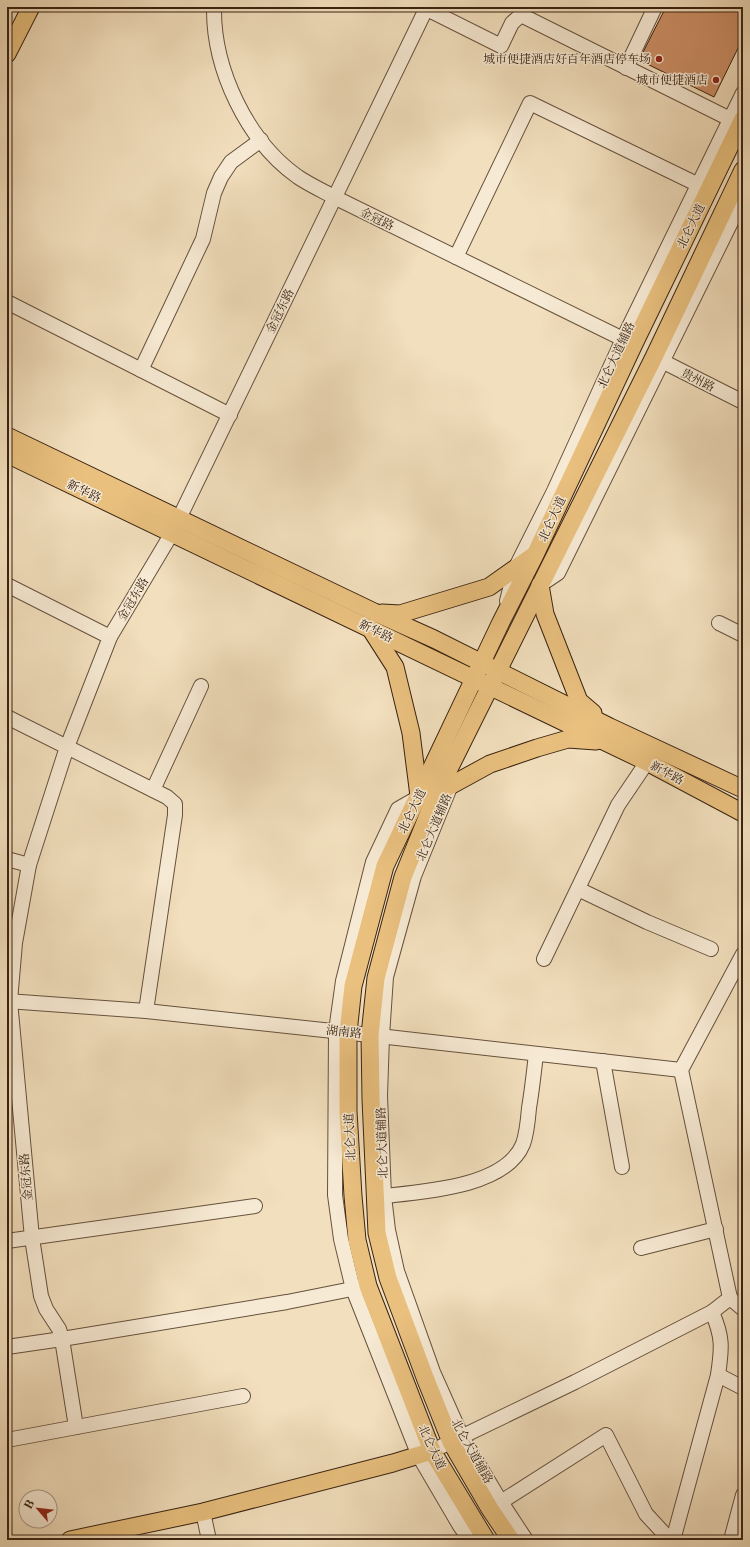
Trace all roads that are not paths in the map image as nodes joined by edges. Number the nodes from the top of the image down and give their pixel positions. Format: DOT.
graph roads {
  1 [pos="31,7"];
  2 [pos="214,7"];
  3 [pos="655,7"];
  4 [pos="426,8"];
  5 [pos="523,11"];
  6 [pos="7,54"];
  7 [pos="626,68"];
  8 [pos="743,93"];
  9 [pos="738,121"];
  10 [pos="261,140"];
  11 [pos="743,170"];
  12 [pos="704,188"];
  13 [pos="336,198"];
  14 [pos="738,205"];
  15 [pos="456,257"];
  16 [pos="7,302"];
  17 [pos="628,342"];
  18 [pos="658,359"];
  19 [pos="141,370"];
  20 [pos="743,402"];
  21 [pos="230,415"];
  22 [pos="7,436"];
  23 [pos="7,454"];
  24 [pos="175,526"];
  25 [pos="535,554"];
  26 [pos="515,569"];
  27 [pos="7,585"];
  28 [pos="540,585"];
  29 [pos="372,620"];
  30 [pos="501,622"];
  31 [pos="718,623"];
  32 [pos="743,634"];
  33 [pos="110,637"];
  34 [pos="482,663"];
  35 [pos="498,671"];
  36 [pos="474,679"];
  37 [pos="201,686"];
  38 [pos="490,686"];
  39 [pos="7,717"];
  40 [pos="607,734"];
  41 [pos="67,747"];
  42 [pos="647,762"];
  43 [pos="445,789"];
  44 [pos="743,789"];
  45 [pos="153,790"];
  46 [pos="419,797"];
  47 [pos="743,813"];
  48 [pos="7,859"];
  49 [pos="29,864"];
  50 [pos="578,888"];
  51 [pos="711,949"];
  52 [pos="743,954"];
  53 [pos="544,959"];
  54 [pos="9,1001"];
  55 [pos="146,1011"];
  56 [pos="342,1032"];
  57 [pos="376,1035"];
  58 [pos="536,1054"];
  59 [pos="603,1061"];
  60 [pos="681,1070"];
  61 [pos="622,1167"];
  62 [pos="379,1196"];
  63 [pos="255,1206"];
  64 [pos="716,1229"];
  65 [pos="32,1238"];
  66 [pos="7,1241"];
  67 [pos="641,1248"];
  68 [pos="361,1288"];
  69 [pos="730,1298"];
  70 [pos="743,1309"];
  71 [pos="712,1312"];
  72 [pos="62,1339"];
  73 [pos="7,1347"];
  74 [pos="718,1375"];
  75 [pos="743,1388"];
  76 [pos="243,1396"];
  77 [pos="76,1427"];
  78 [pos="7,1440"];
  79 [pos="456,1440"];
  80 [pos="425,1454"];
  81 [pos="743,1495"];
  82 [pos="495,1505"];
  83 [pos="203,1512"];
  84 [pos="70,1540"];
  85 [pos="209,1540"];
  86 [pos="470,1540"];
  87 [pos="486,1540"];
  88 [pos="511,1540"];
  89 [pos="526,1540"];
  90 [pos="670,1540"];
  91 [pos="673,1540"];
  92 [pos="731,1540"];
  1 -- 6 [label="main road"];
  2 -- 10 [label="street, 金冠路"];
  3 -- 7 [label="street"];
  4 -- 5 [label="street"];
  4 -- 13 [label="street, 金冠东路"];
  5 -- 7 [label="street"];
  7 -- 9 [label="street"];
  8 -- 9 [label="street"];
  9 -- 12 [label="main road, 北仑大道"];
  10 -- 13 [label="street, 金冠路"];
  10 -- 19 [label="street"];
  11 -- 14 [label="main road, 北仑大道"];
  12 -- 15 [label="street"];
  12 -- 17 [label="main road, 北仑大道"];
  13 -- 15 [label="street, 金冠路"];
  13 -- 21 [label="street, 金冠东路"];
  14 -- 18 [label="main road, 北仑大道"];
  15 -- 17 [label="street, 金冠路"];
  16 -- 19 [label="street"];
  17 -- 25 [label="main road, 北仑大道"];
  17 -- 26 [label="street, 北仑大道辅路"];
  18 -- 20 [label="street, 贵州路"];
  18 -- 28 [label="main road, 北仑大道"];
  19 -- 21 [label="street"];
  21 -- 24 [label="street, 金冠东路"];
  22 -- 24 [label="main road, 新华路"];
  23 -- 24 [label="main road, 新华路"];
  24 -- 29 [label="main road, 新华路"];
  24 -- 33 [label="street, 金冠东路"];
  25 -- 26 [label="main road"];
  25 -- 30 [label="main road, 北仑大道"];
  26 -- 29 [label="main road"];
  26 -- 30 [label="street, 北仑大道辅路"];
  27 -- 33 [label="street"];
  28 -- 35 [label="main road, 北仑大道"];
  28 -- 40 [label="main road"];
  29 -- 34 [label="main road, 新华路"];
  29 -- 36 [label="main road, 新华路"];
  29 -- 46 [label="main road"];
  30 -- 34 [label="main road, 北仑大道"];
  31 -- 32 [label="street"];
  33 -- 41 [label="street, 金冠东路"];
  34 -- 35 [label="main road, 新华路"];
  34 -- 36 [label="main road, 北仑大道"];
  35 -- 38 [label="main road, 北仑大道"];
  35 -- 40 [label="main road, 新华路"];
  36 -- 38 [label="main road, 新华路"];
  36 -- 46 [label="main road, 北仑大道"];
  37 -- 45 [label="street"];
  38 -- 40 [label="main road, 新华路"];
  38 -- 43 [label="main road, 北仑大道"];
  39 -- 41 [label="street"];
  40 -- 42 [label="main road, 新华路"];
  40 -- 43 [label="main road"];
  40 -- 44 [label="main road, 新华路"];
  41 -- 45 [label="street"];
  41 -- 49 [label="street, 金冠东路"];
  42 -- 47 [label="main road, 新华路"];
  42 -- 50 [label="street"];
  43 -- 57 [label="main road, 北仑大道"];
  45 -- 55 [label="street"];
  46 -- 56 [label="main road, 北仑大道"];
  48 -- 49 [label="street"];
  49 -- 54 [label="street, 金冠东路"];
  50 -- 51 [label="street"];
  50 -- 53 [label="street"];
  52 -- 60 [label="street"];
  54 -- 55 [label="street, 湖南路"];
  54 -- 65 [label="street, 金冠东路"];
  55 -- 56 [label="street, 湖南路"];
  56 -- 57 [label="street, 湖南路"];
  56 -- 68 [label="main road, 北仑大道"];
  57 -- 58 [label="street, 湖南路"];
  57 -- 62 [label="main road, 北仑大道"];
  58 -- 59 [label="street, 湖南路"];
  58 -- 62 [label="street"];
  59 -- 60 [label="street, 湖南路"];
  59 -- 61 [label="street"];
  60 -- 64 [label="street"];
  62 -- 79 [label="main road, 北仑大道"];
  63 -- 65 [label="street"];
  64 -- 67 [label="street"];
  64 -- 69 [label="street"];
  65 -- 66 [label="street"];
  65 -- 72 [label="street, 金冠东路"];
  68 -- 72 [label="street"];
  68 -- 80 [label="main road, 北仑大道"];
  69 -- 70 [label="street"];
  69 -- 71 [label="street"];
  71 -- 74 [label="street"];
  71 -- 79 [label="street"];
  72 -- 73 [label="street"];
  72 -- 77 [label="street, 金冠东路"];
  74 -- 75 [label="street"];
  74 -- 91 [label="street"];
  76 -- 77 [label="street"];
  77 -- 78 [label="street"];
  79 -- 80 [label="street"];
  79 -- 82 [label="main road, 北仑大道"];
  80 -- 83 [label="main road"];
  80 -- 86 [label="street"];
  80 -- 87 [label="main road, 北仑大道"];
  81 -- 92 [label="street"];
  82 -- 88 [label="main road, 北仑大道"];
  82 -- 89 [label="street"];
  82 -- 90 [label="street"];
  83 -- 84 [label="main road"];
  83 -- 85 [label="street"];
}
